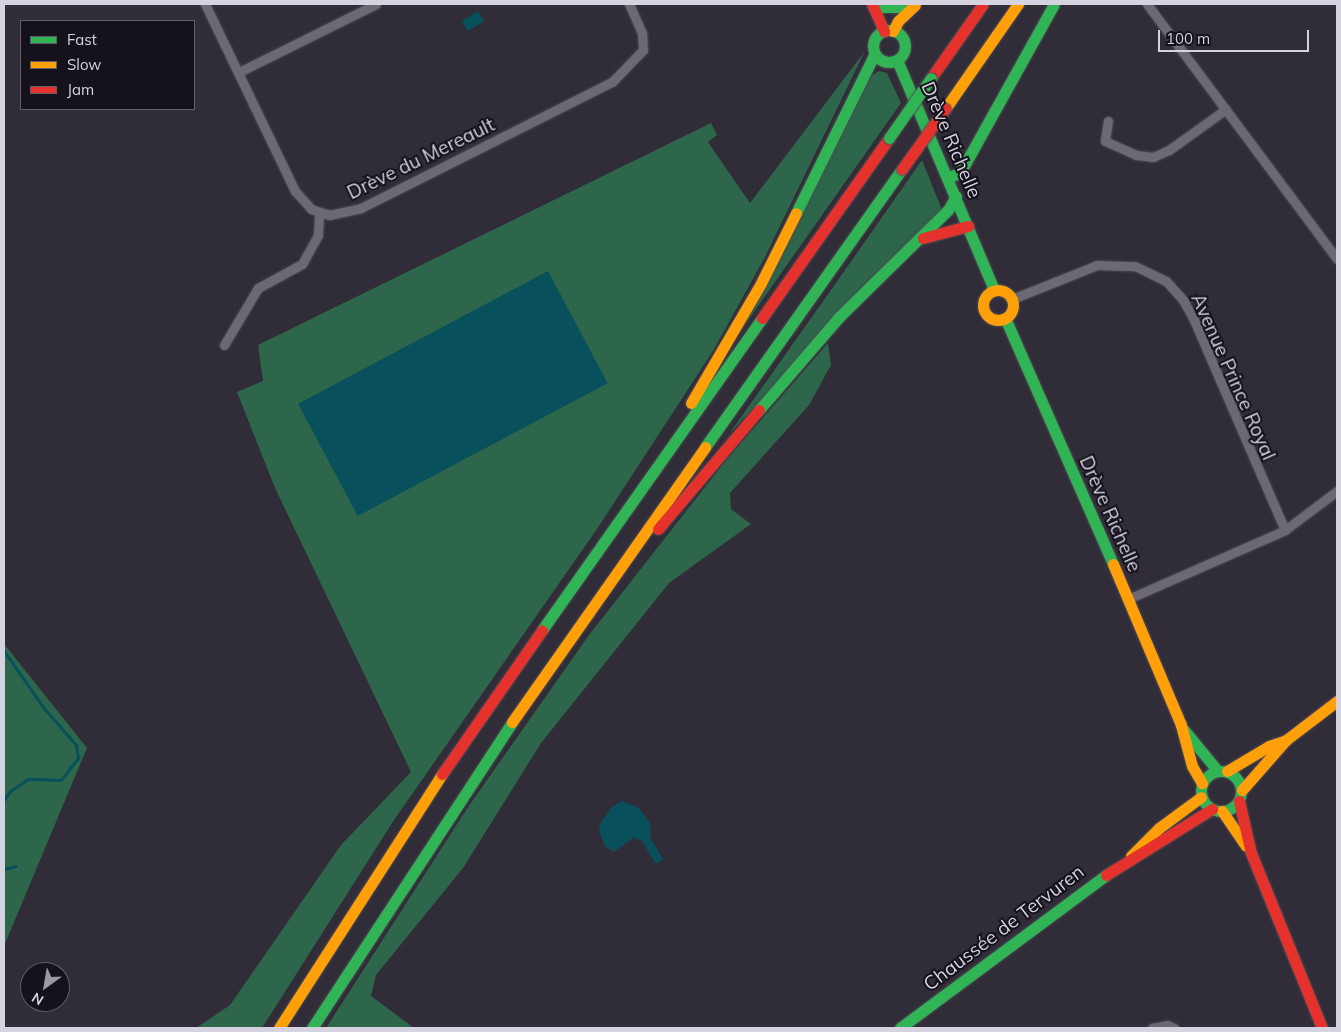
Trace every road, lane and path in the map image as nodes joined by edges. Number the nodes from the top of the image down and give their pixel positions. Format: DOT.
graph roads {
  1 [pos="205,4"];
  2 [pos="376,4"];
  3 [pos="629,4"];
  4 [pos="983,4"];
  5 [pos="1018,4"];
  6 [pos="1054,4"];
  7 [pos="1147,4"];
  8 [pos="873,5"];
  9 [pos="915,5"];
  10 [pos="888,31"];
  11 [pos="875,53"];
  12 [pos="897,60"];
  13 [pos="239,72"];
  14 [pos="1226,109"];
  15 [pos="1108,121"];
  16 [pos="948,178"];
  17 [pos="956,196"];
  18 [pos="319,213"];
  19 [pos="968,226"];
  20 [pos="915,243"];
  21 [pos="1337,259"];
  22 [pos="994,290"];
  23 [pos="1012,299"];
  24 [pos="1005,318"];
  25 [pos="224,344"];
  26 [pos="682,432"];
  27 [pos="1337,491"];
  28 [pos="1285,530"];
  29 [pos="641,539"];
  30 [pos="1128,599"];
  31 [pos="1337,701"];
  32 [pos="1181,725"];
  33 [pos="1286,740"];
  34 [pos="1222,771"];
  35 [pos="1202,783"];
  36 [pos="1240,796"];
  37 [pos="1202,797"];
  38 [pos="1217,810"];
  39 [pos="1251,853"];
  40 [pos="1130,857"];
  41 [pos="279,1028"];
  42 [pos="312,1028"];
  43 [pos="900,1028"];
  44 [pos="1152,1028"];
  45 [pos="1174,1028"];
  46 [pos="1322,1028"];
  1 -- 13 [label="street"];
  2 -- 13 [label="street"];
  3 -- 18 [label="street, Drève du Mereault"];
  4 -- 26 [label="main road, bridge"];
  5 -- 29 [label="main road, bridge"];
  6 -- 16 [label="main road"];
  7 -- 14 [label="street"];
  8 -- 9 [label="main road"];
  8 -- 10 [label="main road"];
  9 -- 10 [label="main road"];
  10 -- 11 [label="main road"];
  10 -- 12 [label="main road"];
  11 -- 12 [label="main road"];
  11 -- 26 [label="main road"];
  12 -- 16 [label="main road, Drève Richelle"];
  13 -- 18 [label="street"];
  14 -- 15 [label="street"];
  14 -- 21 [label="street"];
  16 -- 17 [label="main road, Drève Richelle"];
  17 -- 19 [label="main road, Drève Richelle"];
  17 -- 20 [label="main road"];
  18 -- 25 [label="street"];
  19 -- 20 [label="main road"];
  19 -- 22 [label="main road, Drève Richelle"];
  20 -- 29 [label="main road"];
  22 -- 23 [label="main road"];
  22 -- 24 [label="main road"];
  23 -- 24 [label="main road"];
  23 -- 28 [label="street, Avenue Prince Royal"];
  24 -- 30 [label="main road, Drève Richelle"];
  26 -- 41 [label="main road"];
  27 -- 28 [label="street"];
  28 -- 30 [label="street"];
  29 -- 42 [label="main road"];
  30 -- 32 [label="main road, Drève Richelle"];
  31 -- 33 [label="main road"];
  32 -- 34 [label="main road, Drève Richelle"];
  32 -- 35 [label="main road, Drève Richelle"];
  33 -- 34 [label="main road"];
  33 -- 36 [label="main road"];
  34 -- 35 [label="main road"];
  34 -- 36 [label="main road"];
  35 -- 37 [label="main road"];
  36 -- 38 [label="main road"];
  36 -- 39 [label="main road"];
  37 -- 38 [label="main road"];
  37 -- 40 [label="main road, Chaussée de Tervuren"];
  38 -- 39 [label="main road"];
  38 -- 40 [label="main road, Chaussée de Tervuren"];
  39 -- 46 [label="main road"];
  40 -- 43 [label="main road, Chaussée de Tervuren"];
  44 -- 45 [label="street"];
}
